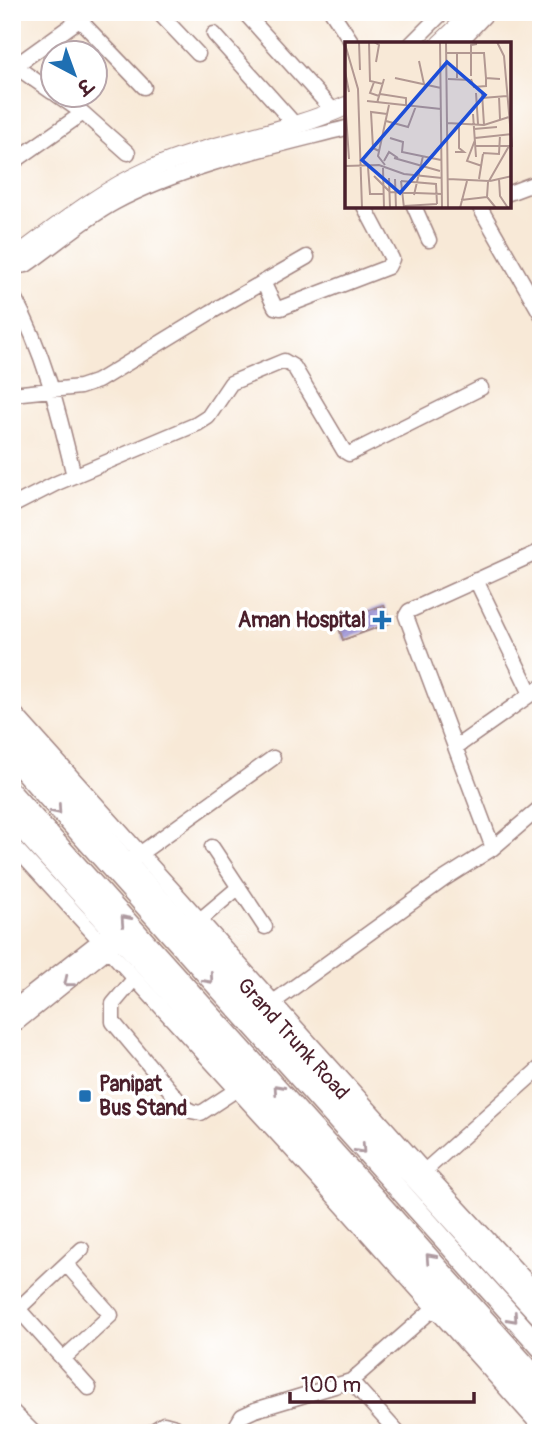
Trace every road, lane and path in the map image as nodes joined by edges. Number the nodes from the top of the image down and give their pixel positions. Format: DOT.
graph roads {
  1 [pos="158,12"];
  2 [pos="244,12"];
  3 [pos="332,12"];
  4 [pos="443,12"];
  5 [pos="474,12"];
  6 [pos="488,12"];
  7 [pos="80,15"];
  8 [pos="214,34"];
  9 [pos="352,42"];
  10 [pos="413,42"];
  11 [pos="442,42"];
  12 [pos="460,42"];
  13 [pos="198,54"];
  14 [pos="13,65"];
  15 [pos="38,82"];
  16 [pos="144,87"];
  17 [pos="338,106"];
  18 [pos="76,108"];
  19 [pos="83,113"];
  20 [pos="290,119"];
  21 [pos="345,128"];
  22 [pos="128,153"];
  23 [pos="12,163"];
  24 [pos="541,181"];
  25 [pos="511,192"];
  26 [pos="365,208"];
  27 [pos="415,208"];
  28 [pos="479,208"];
  29 [pos="429,240"];
  30 [pos="12,253"];
  31 [pos="307,257"];
  32 [pos="12,260"];
  33 [pos="12,267"];
  34 [pos="263,282"];
  35 [pos="12,293"];
  36 [pos="541,314"];
  37 [pos="481,388"];
  38 [pos="54,389"];
  39 [pos="12,394"];
  40 [pos="74,476"];
  41 [pos="12,506"];
  42 [pos="541,551"];
  43 [pos="476,580"];
  44 [pos="536,690"];
  45 [pos="12,710"];
  46 [pos="12,730"];
  47 [pos="456,747"];
  48 [pos="12,758"];
  49 [pos="272,758"];
  50 [pos="12,793"];
  51 [pos="541,807"];
  52 [pos="12,818"];
  53 [pos="12,844"];
  54 [pos="212,847"];
  55 [pos="492,848"];
  56 [pos="134,858"];
  57 [pos="239,887"];
  58 [pos="201,919"];
  59 [pos="265,927"];
  60 [pos="110,940"];
  61 [pos="134,979"];
  62 [pos="268,1005"];
  63 [pos="12,1009"];
  64 [pos="14,1023"];
  65 [pos="541,1068"];
  66 [pos="236,1090"];
  67 [pos="420,1174"];
  68 [pos="82,1249"];
  69 [pos="65,1264"];
  70 [pos="541,1296"];
  71 [pos="439,1303"];
  72 [pos="15,1305"];
  73 [pos="541,1317"];
  74 [pos="541,1348"];
  75 [pos="63,1359"];
  76 [pos="351,1381"];
  77 [pos="541,1382"];
  78 [pos="89,1388"];
  79 [pos="541,1405"];
  80 [pos="12,1411"];
  81 [pos="541,1428"];
  82 [pos="34,1433"];
  83 [pos="150,1433"];
  84 [pos="181,1433"];
  85 [pos="232,1433"];
  86 [pos="398,1433"];
  1 -- 13 [label="street"];
  2 -- 17 [label="street"];
  3 -- 9 [label="street"];
  4 -- 10 [label="street"];
  5 -- 11 [label="main road"];
  6 -- 12 [label="street"];
  7 -- 14 [label="street"];
  7 -- 16 [label="street"];
  8 -- 20 [label="street"];
  14 -- 15 [label="street"];
  17 -- 20 [label="street"];
  17 -- 32 [label="main road"];
  18 -- 19 [label="street"];
  19 -- 22 [label="street"];
  19 -- 23 [label="street"];
  20 -- 30 [label="street"];
  21 -- 33 [label="street"];
  24 -- 25 [label="street"];
  26 -- 34 [label="street"];
  27 -- 29 [label="street"];
  28 -- 36 [label="street"];
  31 -- 34 [label="street"];
  34 -- 38 [label="street"];
  35 -- 38 [label="street"];
  37 -- 40 [label="street"];
  38 -- 39 [label="street"];
  38 -- 40 [label="street"];
  40 -- 41 [label="street"];
  42 -- 43 [label="street"];
  43 -- 44 [label="street"];
  43 -- 47 [label="street"];
  44 -- 47 [label="street"];
  45 -- 56 [label="street"];
  46 -- 56 [label="highway"];
  47 -- 55 [label="street"];
  48 -- 74 [label="highway, Grand Trunk Road, one-way"];
  49 -- 56 [label="street"];
  77 -- 50 [label="highway, one-way"];
  51 -- 55 [label="street"];
  52 -- 60 [label="highway"];
  53 -- 60 [label="street"];
  54 -- 57 [label="street"];
  55 -- 62 [label="street"];
  56 -- 58 [label="street"];
  56 -- 62 [label="highway"];
  57 -- 58 [label="street"];
  57 -- 59 [label="street"];
  58 -- 62 [label="street"];
  60 -- 61 [label="street"];
  60 -- 63 [label="street"];
  60 -- 64 [label="street, one-way"];
  60 -- 71 [label="highway"];
  61 -- 66 [label="street"];
  61 -- 66 [label="street"];
  62 -- 67 [label="highway"];
  65 -- 67 [label="street"];
  66 -- 71 [label="street"];
  67 -- 70 [label="street"];
  67 -- 73 [label="highway"];
  68 -- 69 [label="street"];
  69 -- 72 [label="street"];
  69 -- 75 [label="street"];
  71 -- 76 [label="street"];
  71 -- 79 [label="highway"];
  71 -- 81 [label="street"];
  72 -- 75 [label="street"];
  75 -- 78 [label="street"];
  76 -- 85 [label="street"];
  76 -- 86 [label="street"];
  80 -- 82 [label="street"];
  83 -- 84 [label="street"];
}
